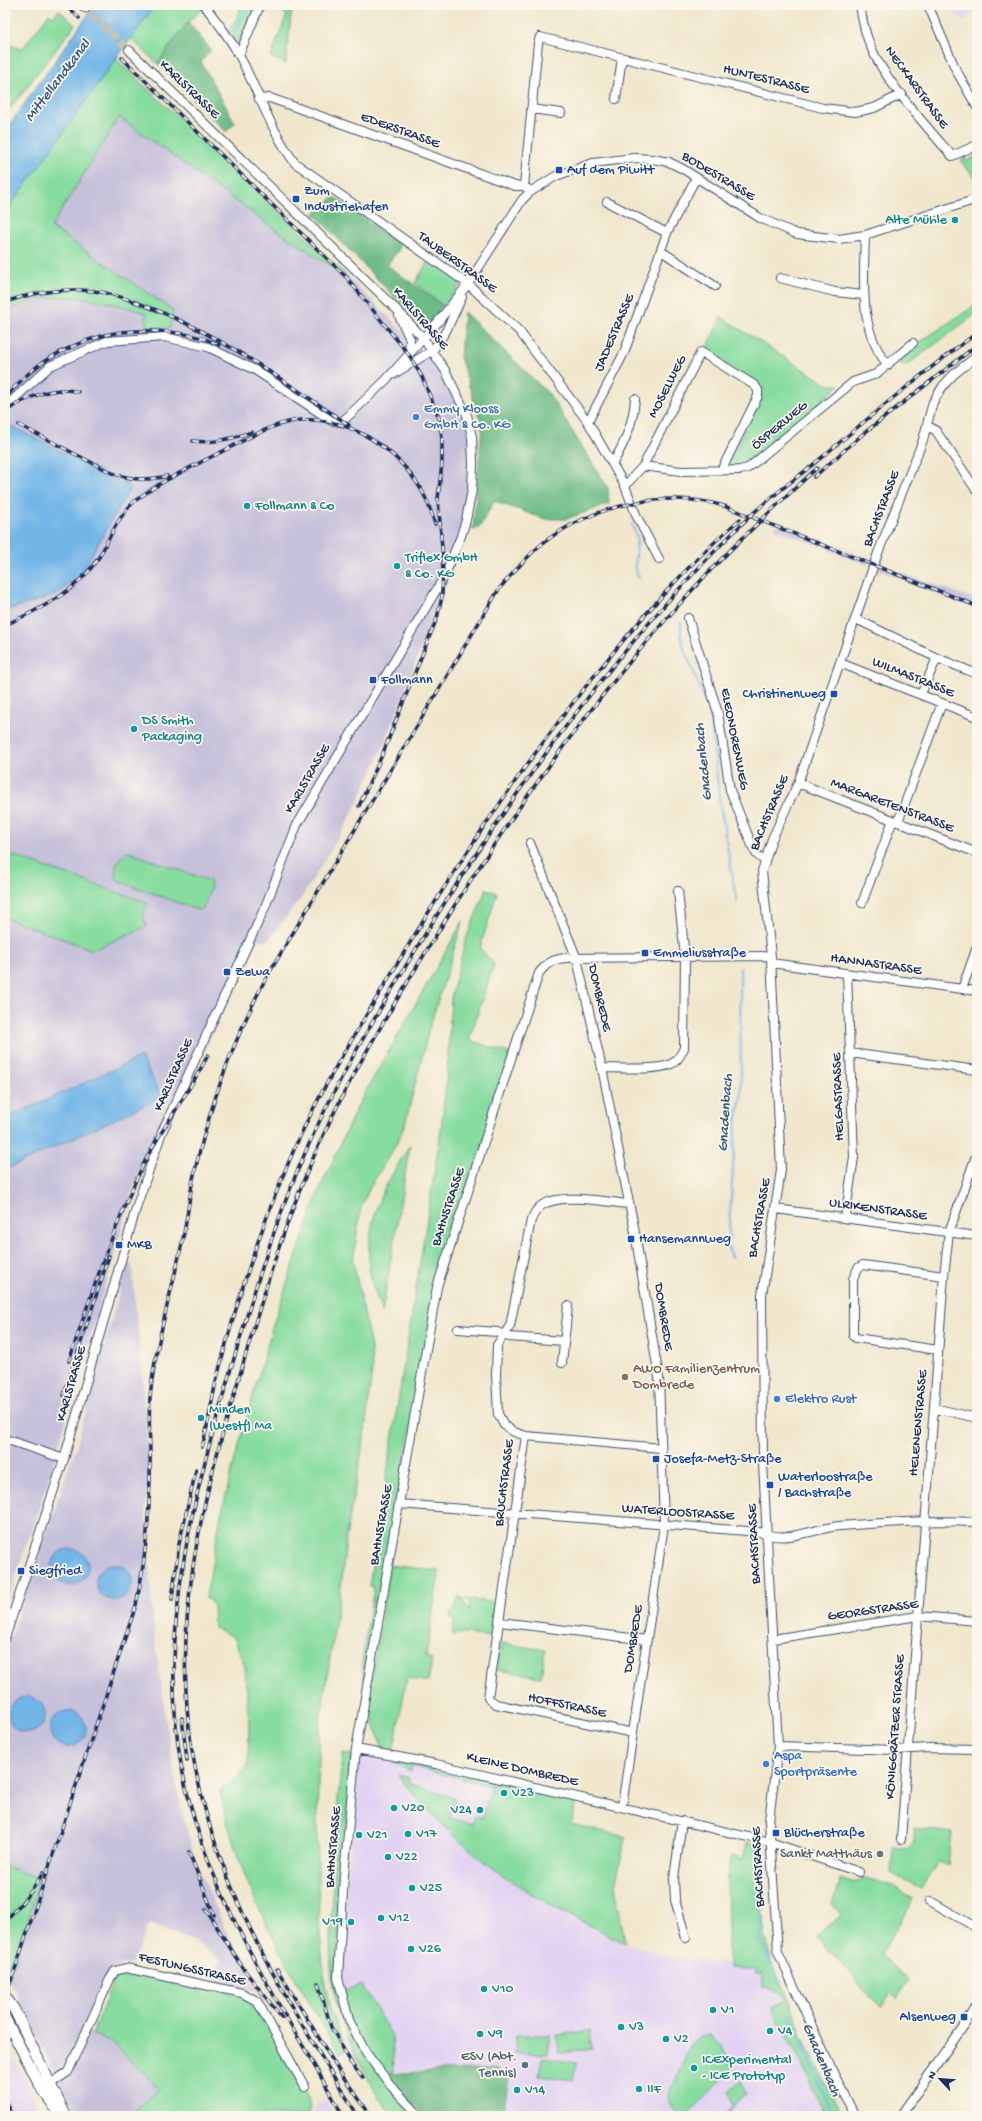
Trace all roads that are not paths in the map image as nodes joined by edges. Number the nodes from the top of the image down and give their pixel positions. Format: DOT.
graph roads {
  1 [pos="204,5"];
  2 [pos="260,5"];
  3 [pos="860,5"];
  4 [pos="928,5"];
  5 [pos="129,50"];
  6 [pos="239,55"];
  7 [pos="622,58"];
  8 [pos="902,94"];
  9 [pos="259,99"];
  10 [pos="616,99"];
  11 [pos="977,107"];
  12 [pos="531,109"];
  13 [pos="561,113"];
  14 [pos="977,145"];
  15 [pos="696,178"];
  16 [pos="527,189"];
  17 [pos="977,199"];
  18 [pos="607,202"];
  19 [pos="667,233"];
  20 [pos="865,235"];
  21 [pos="661,251"];
  22 [pos="780,278"];
  23 [pos="468,284"];
  24 [pos="715,286"];
  25 [pos="863,295"];
  26 [pos="388,301"];
  27 [pos="423,338"];
  28 [pos="913,343"];
  29 [pos="433,350"];
  30 [pos="409,355"];
  31 [pos="977,356"];
  32 [pos="888,365"];
  33 [pos="386,380"];
  34 [pos="635,399"];
  35 [pos="5,407"];
  36 [pos="588,422"];
  37 [pos="927,425"];
  38 [pos="613,464"];
  39 [pos="643,466"];
  40 [pos="721,471"];
  41 [pos="625,486"];
  42 [pos="977,491"];
  43 [pos="659,559"];
  44 [pos="688,618"];
  45 [pos="856,619"];
  46 [pos="937,658"];
  47 [pos="840,663"];
  48 [pos="977,674"];
  49 [pos="921,694"];
  50 [pos="942,703"];
  51 [pos="977,717"];
  52 [pos="798,783"];
  53 [pos="896,821"];
  54 [pos="530,843"];
  55 [pos="977,853"];
  56 [pos="764,860"];
  57 [pos="678,891"];
  58 [pos="862,903"];
  59 [pos="977,947"];
  60 [pos="684,957"];
  61 [pos="577,959"];
  62 [pos="771,959"];
  63 [pos="847,974"];
  64 [pos="962,989"];
  65 [pos="977,991"];
  66 [pos="850,1053"];
  67 [pos="602,1068"];
  68 [pos="977,1070"];
  69 [pos="977,1153"];
  70 [pos="629,1204"];
  71 [pos="776,1209"];
  72 [pos="845,1218"];
  73 [pos="949,1232"];
  74 [pos="977,1236"];
  75 [pos="944,1276"];
  76 [pos="568,1306"];
  77 [pos="458,1329"];
  78 [pos="504,1335"];
  79 [pos="564,1341"];
  80 [pos="938,1350"];
  81 [pos="562,1363"];
  82 [pos="934,1408"];
  83 [pos="977,1418"];
  84 [pos="526,1436"];
  85 [pos="5,1439"];
  86 [pos="661,1448"];
  87 [pos="64,1459"];
  88 [pos="399,1504"];
  89 [pos="515,1514"];
  90 [pos="924,1520"];
  91 [pos="977,1522"];
  92 [pos="664,1525"];
  93 [pos="767,1535"];
  94 [pos="918,1616"];
  95 [pos="977,1621"];
  96 [pos="500,1622"];
  97 [pos="5,1638"];
  98 [pos="773,1639"];
  99 [pos="647,1640"];
  100 [pos="496,1704"];
  101 [pos="633,1733"];
  102 [pos="778,1746"];
  103 [pos="356,1749"];
  104 [pos="977,1749"];
  105 [pos="907,1750"];
  106 [pos="622,1806"];
  107 [pos="682,1821"];
  108 [pos="901,1839"];
  109 [pos="770,1842"];
  110 [pos="859,1872"];
  111 [pos="930,1901"];
  112 [pos="977,1928"];
  113 [pos="686,1938"];
  114 [pos="5,1996"];
  115 [pos="977,2003"];
  116 [pos="5,2018"];
  117 [pos="24,2027"];
  118 [pos="14,2032"];
  119 [pos="47,2086"];
  120 [pos="305,2087"];
  121 [pos="61,2116"];
  122 [pos="66,2116"];
  123 [pos="420,2116"];
  124 [pos="855,2116"];
  125 [pos="900,2116"];
  1 -- 6 [label="street, TAUBERSTRASSE"];
  2 -- 6 [label="street"];
  3 -- 8 [label="street, NECKARSTRASSE"];
  4 -- 11 [label="street"];
  5 -- 26 [label="street, KARLSTRASSE"];
  6 -- 9 [label="street, TAUBERSTRASSE"];
  7 -- 8 [label="street, HUNTESTRASSE"];
  7 -- 10 [label="street"];
  7 -- 12 [label="street, HUNTESTRASSE"];
  8 -- 14 [label="street, NECKARSTRASSE"];
  9 -- 16 [label="street, EDERSTRASSE"];
  9 -- 23 [label="street, TAUBERSTRASSE"];
  12 -- 13 [label="street"];
  12 -- 16 [label="street"];
  15 -- 16 [label="street, BODESTRASSE"];
  15 -- 19 [label="street, JADESTRASSE"];
  15 -- 20 [label="street, BODESTRASSE"];
  16 -- 23 [label="street, BODESTRASSE"];
  17 -- 20 [label="street, BODESTRASSE"];
  18 -- 19 [label="street"];
  19 -- 21 [label="street, JADESTRASSE"];
  20 -- 25 [label="street"];
  21 -- 24 [label="street"];
  21 -- 36 [label="street, JADESTRASSE"];
  22 -- 25 [label="street"];
  23 -- 27 [label="street, BODESTRASSE"];
  23 -- 29 [label="street, BODESTRASSE"];
  23 -- 36 [label="street, TAUBERSTRASSE"];
  25 -- 32 [label="street"];
  26 -- 27 [label="street, KARLSTRASSE"];
  26 -- 30 [label="street"];
  27 -- 29 [label="street, KARLSTRASSE"];
  27 -- 30 [label="street"];
  28 -- 32 [label="street, ÖSPERWEG"];
  29 -- 33 [label="street"];
  29 -- 87 [label="street, KARLSTRASSE"];
  30 -- 33 [label="street"];
  31 -- 37 [label="street, BACHSTRASSE"];
  32 -- 40 [label="street, ÖSPERWEG"];
  33 -- 35 [label="street"];
  34 -- 38 [label="street"];
  36 -- 38 [label="street, TAUBERSTRASSE"];
  37 -- 42 [label="street"];
  37 -- 45 [label="street, BACHSTRASSE"];
  38 -- 41 [label="street, TAUBERSTRASSE"];
  39 -- 40 [label="street, ÖSPERWEG"];
  39 -- 40 [label="street, MOSELWEG"];
  39 -- 41 [label="street, MOSELWEG"];
  41 -- 43 [label="street, TAUBERSTRASSE"];
  44 -- 56 [label="street, ELEONORENWEG"];
  45 -- 46 [label="street"];
  45 -- 47 [label="street, BACHSTRASSE"];
  46 -- 48 [label="street"];
  46 -- 49 [label="street"];
  47 -- 49 [label="street, WILMASTRASSE"];
  47 -- 52 [label="street, BACHSTRASSE"];
  49 -- 50 [label="street, WILMASTRASSE"];
  50 -- 51 [label="street, WILMASTRASSE"];
  50 -- 53 [label="street"];
  52 -- 53 [label="street, MARGARETENSTRASSE"];
  52 -- 56 [label="street, BACHSTRASSE"];
  53 -- 55 [label="street, MARGARETENSTRASSE"];
  53 -- 58 [label="street"];
  54 -- 61 [label="street, DOMBREDE"];
  56 -- 62 [label="street, BACHSTRASSE"];
  57 -- 60 [label="street"];
  59 -- 64 [label="street"];
  60 -- 61 [label="street"];
  60 -- 62 [label="street"];
  60 -- 67 [label="street"];
  61 -- 67 [label="street, DOMBREDE"];
  61 -- 88 [label="street, BAHNSTRASSE"];
  62 -- 63 [label="street, HANNASTRASSE"];
  62 -- 71 [label="street, BACHSTRASSE"];
  63 -- 64 [label="street, HANNASTRASSE"];
  63 -- 66 [label="street, HELGASTRASSE"];
  64 -- 65 [label="street, HANNASTRASSE"];
  66 -- 68 [label="street"];
  66 -- 72 [label="street, HELGASTRASSE"];
  67 -- 70 [label="street, DOMBREDE"];
  69 -- 73 [label="street, HELENENSTRASSE"];
  70 -- 78 [label="street, BRUCHSTRASSE"];
  70 -- 86 [label="street, DOMBREDE"];
  71 -- 72 [label="street, ULRIKENSTRASSE"];
  71 -- 93 [label="street, BACHSTRASSE"];
  72 -- 73 [label="street, ULRIKENSTRASSE"];
  73 -- 74 [label="street, ULRIKENSTRASSE"];
  73 -- 75 [label="street, HELENENSTRASSE"];
  75 -- 80 [label="street, HELENENSTRASSE"];
  75 -- 80 [label="street"];
  76 -- 79 [label="street"];
  77 -- 78 [label="street"];
  78 -- 79 [label="street"];
  78 -- 84 [label="street, BRUCHSTRASSE"];
  79 -- 81 [label="street"];
  80 -- 82 [label="street, HELENENSTRASSE"];
  82 -- 83 [label="street"];
  82 -- 90 [label="street, HELENENSTRASSE"];
  84 -- 86 [label="street"];
  84 -- 89 [label="street, BRUCHSTRASSE"];
  85 -- 87 [label="street"];
  86 -- 92 [label="street, DOMBREDE"];
  87 -- 97 [label="street, KARLSTRASSE"];
  88 -- 89 [label="street, WATERLOOSTRASSE"];
  88 -- 103 [label="street, BAHNSTRASSE"];
  89 -- 92 [label="street, WATERLOOSTRASSE"];
  89 -- 96 [label="street, BRUCHSTRASSE"];
  90 -- 91 [label="street, WATERLOOSTRASSE"];
  90 -- 93 [label="street, WATERLOOSTRASSE"];
  90 -- 94 [label="street, HELENENSTRASSE"];
  92 -- 93 [label="street, WATERLOOSTRASSE"];
  92 -- 99 [label="street, DOMBREDE"];
  93 -- 98 [label="street, BACHSTRASSE"];
  94 -- 95 [label="street, GEORGSTRASSE"];
  94 -- 98 [label="street, GEORGSTRASSE"];
  94 -- 105 [label="street, KÖNIGGRÄTZER STRASSE"];
  96 -- 99 [label="street"];
  96 -- 100 [label="street, BRUCHSTRASSE"];
  98 -- 102 [label="street, BACHSTRASSE"];
  99 -- 101 [label="street, DOMBREDE"];
  100 -- 101 [label="street, HOFFSTRASSE"];
  101 -- 106 [label="street, DOMBREDE"];
  102 -- 105 [label="street"];
  102 -- 109 [label="street, BACHSTRASSE"];
  103 -- 106 [label="street, KLEINE DOMBREDE"];
  103 -- 123 [label="street, BAHNSTRASSE"];
  104 -- 105 [label="street"];
  105 -- 108 [label="street, KÖNIGGRÄTZER STRASSE"];
  106 -- 107 [label="street, KLEINE DOMBREDE"];
  107 -- 109 [label="street, KLEINE DOMBREDE"];
  107 -- 113 [label="street"];
  109 -- 110 [label="street"];
  109 -- 124 [label="street, BACHSTRASSE"];
  111 -- 112 [label="street"];
  114 -- 117 [label="main road"];
  115 -- 125 [label="street"];
  116 -- 118 [label="main road"];
  117 -- 118 [label="main road"];
  117 -- 119 [label="main road"];
  118 -- 119 [label="main road"];
  119 -- 120 [label="street, FESTUNGSSTRASSE"];
  119 -- 121 [label="main road"];
  119 -- 122 [label="main road"];
}
